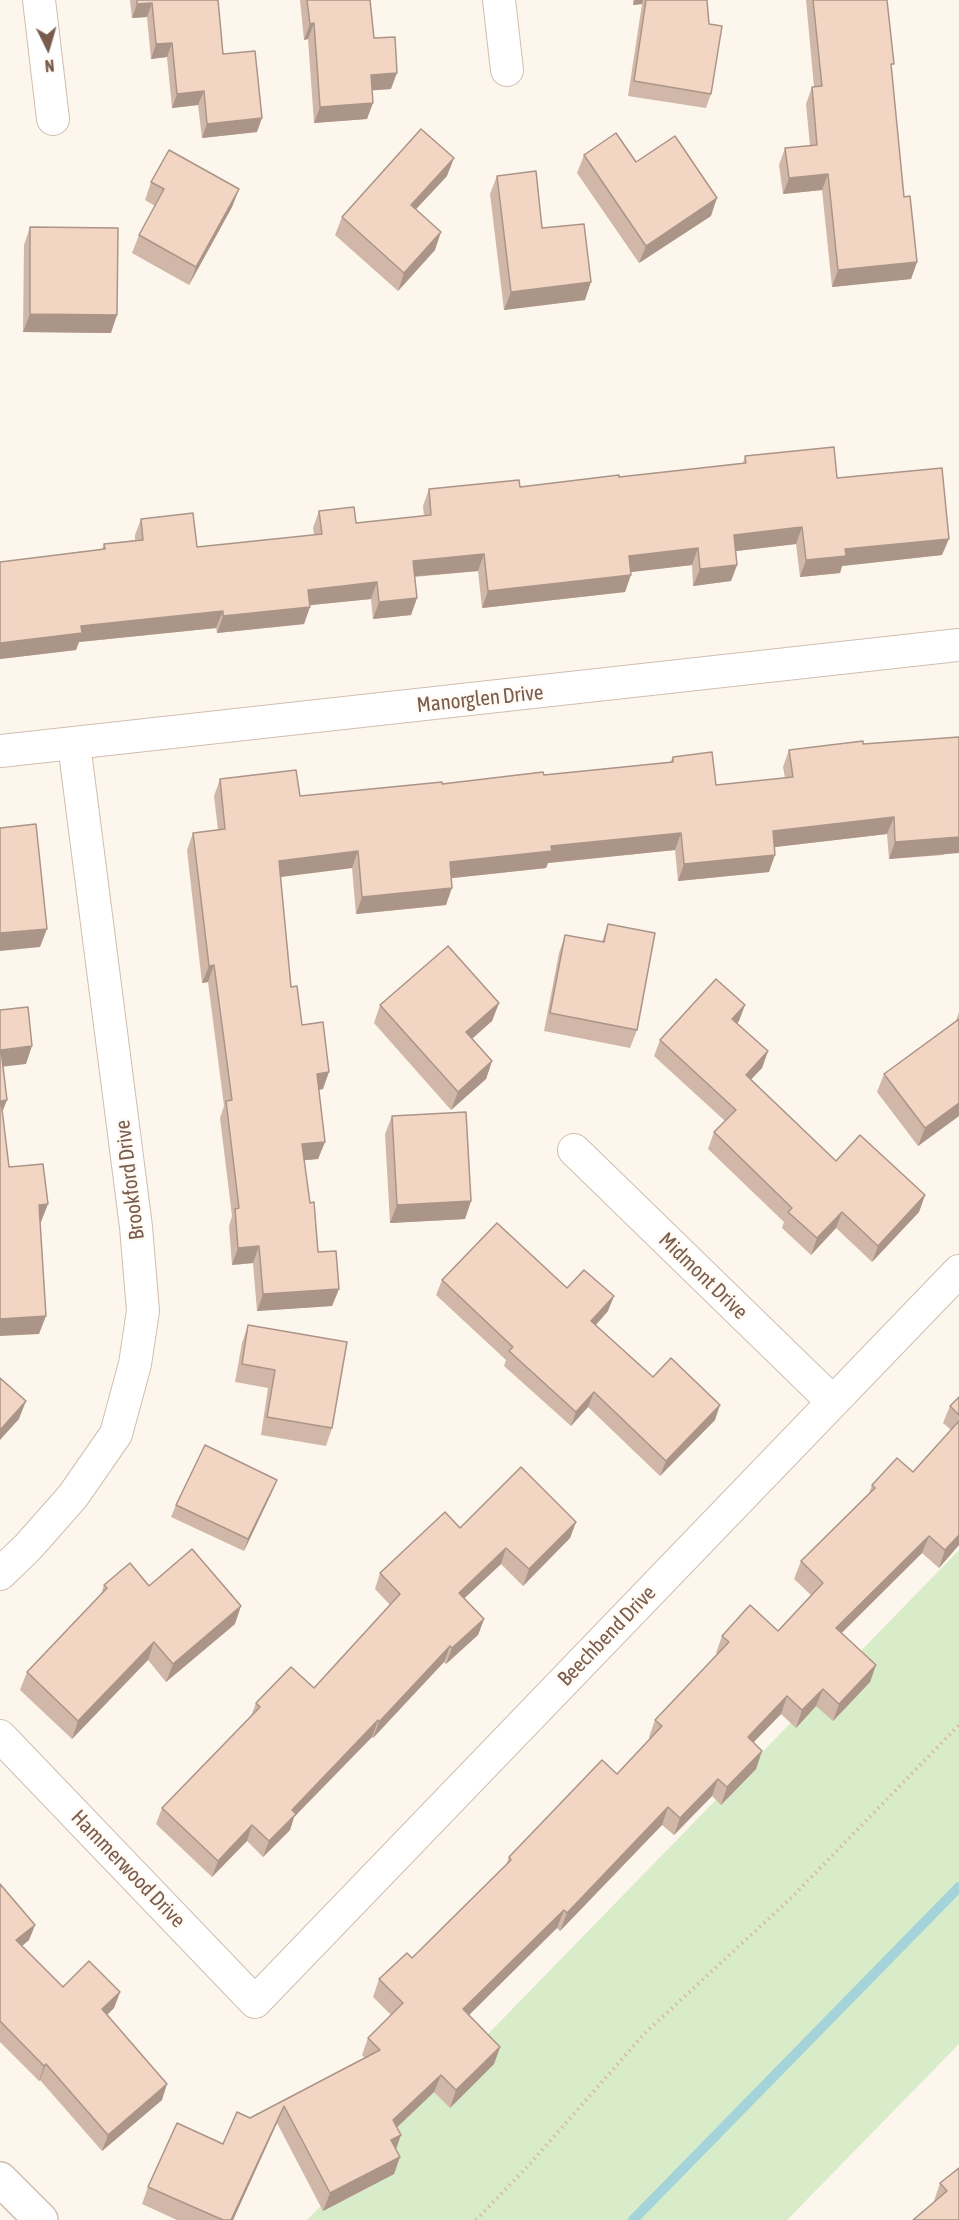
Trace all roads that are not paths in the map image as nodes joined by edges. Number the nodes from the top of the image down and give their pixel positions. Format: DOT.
graph roads {
  1 [pos="39,0"];
  2 [pos="499,0"];
  3 [pos="507,70"];
  4 [pos="53,119"];
  5 [pos="959,645"];
  6 [pos="74,744"];
  7 [pos="0,751"];
  8 [pos="574,1150"];
  9 [pos="959,1271"];
  10 [pos="833,1402"];
  11 [pos="0,1574"];
  12 [pos="0,1736"];
  13 [pos="255,2002"];
  14 [pos="0,2179"];
  15 [pos="41,2220"];
  1 -- 4 [label="street"];
  2 -- 3 [label="street"];
  5 -- 6 [label="street, Manorglen Drive"];
  6 -- 7 [label="street, Manorglen Drive"];
  6 -- 11 [label="street, Brookford Drive"];
  8 -- 10 [label="street, Midmont Drive"];
  9 -- 10 [label="street, Beechbend Drive"];
  10 -- 13 [label="street, Beechbend Drive"];
  12 -- 13 [label="street, Hammerwood Drive"];
  14 -- 15 [label="street"];
}
